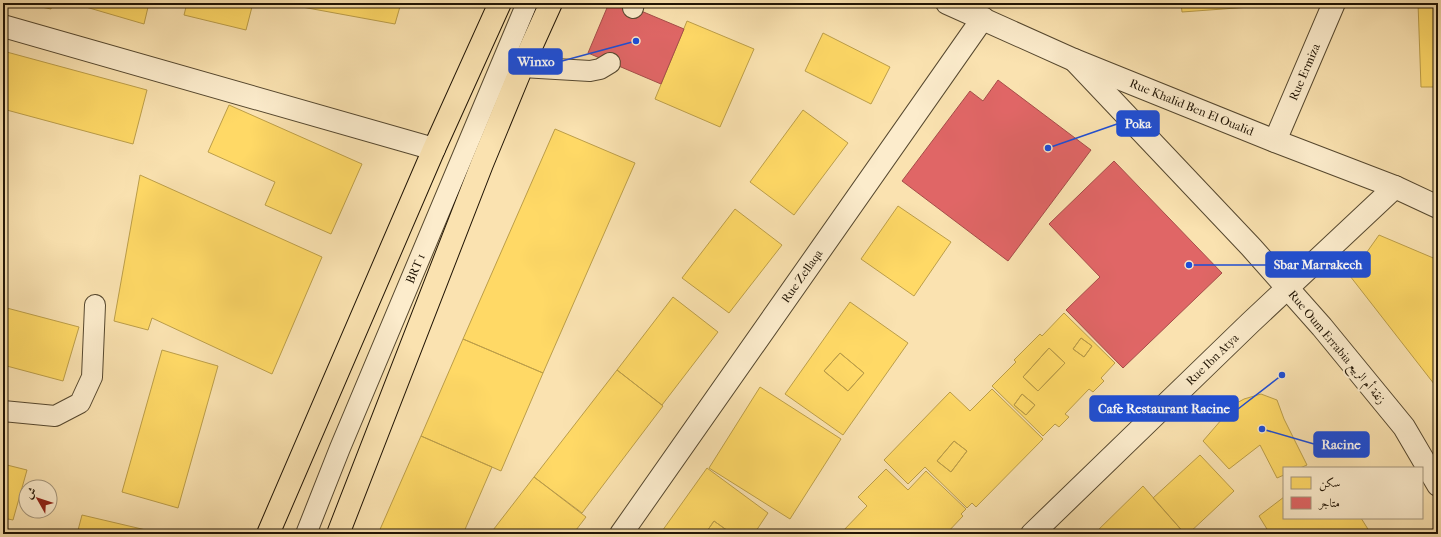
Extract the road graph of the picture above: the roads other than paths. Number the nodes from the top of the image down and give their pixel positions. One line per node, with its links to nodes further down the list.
1 (500, 3): 12 (main road)
2 (527, 3): 20 (lane, BRT 1)
3 (550, 3): 10 (main road)
4 (947, 3): 6 (street, Rue Khalid Ben El Oualid)
5 (1334, 3): 11 (street, Rue Ermiza)
6 (983, 18): 8 (street, Rue Khalid Ben El Oualid); 22 (street, Rue Zellaqa)
7 (3, 26): 12 (street)
8 (1074, 60): 11 (street, Rue Khalid Ben El Oualid); 15 (street, Rue Oum Errabia زنقة أم الربيع)
9 (610, 63): 10 (lane)
10 (522, 67): 21 (main road)
11 (1275, 141): 13 (street, Rue Khalid Ben El Oualid)
12 (434, 150): 19 (main road)
13 (1395, 187): 14 (street, Rue Khalid Ben El Oualid); 15 (street, Rue Ibn Atya)
14 (1438, 207)
15 (1287, 288): 18 (street, Rue Oum Errabia زنقة أم الربيع); 23 (street, Rue Ibn Atya)
16 (95, 305): 17 (lane)
17 (3, 411)
18 (1438, 486)
19 (268, 534)
20 (306, 534)
21 (338, 534)
22 (621, 534)
23 (1032, 534)

